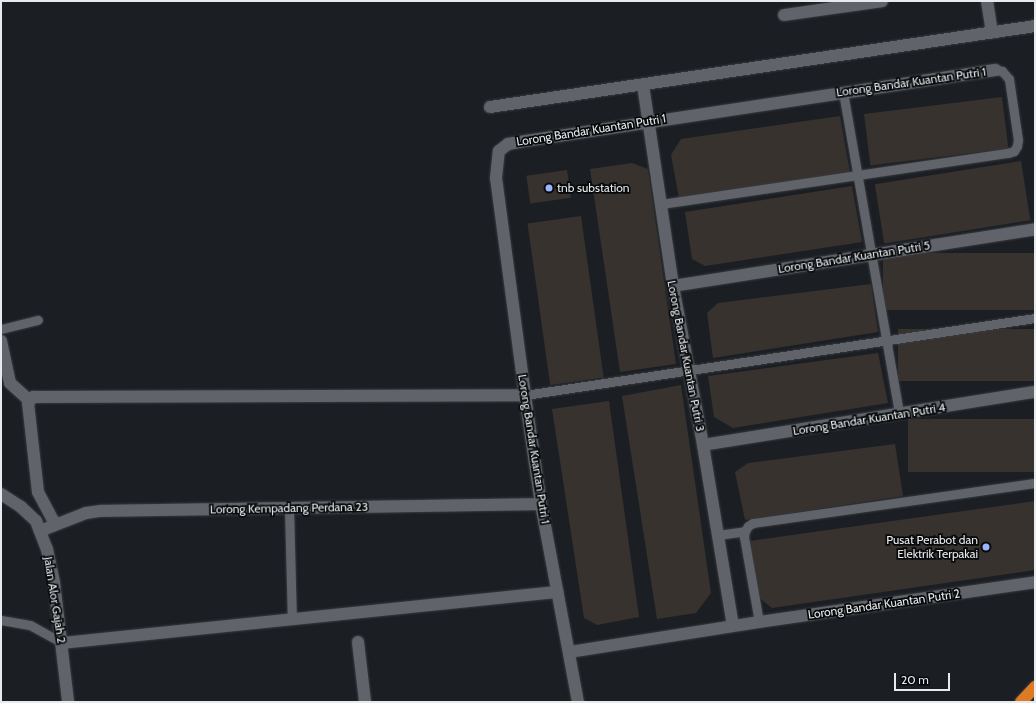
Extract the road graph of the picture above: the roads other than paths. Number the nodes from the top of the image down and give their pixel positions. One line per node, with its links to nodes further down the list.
1 (882, 1): 3 (street)
2 (987, 1): 6 (street)
3 (801, 7): 4 (street)
4 (784, 15)
5 (1035, 26): 6 (street)
6 (992, 33): 8 (street)
7 (996, 70): 9 (street, Lorong Bandar Kuantan Putri 1); 12 (lane)
8 (643, 85): 10 (street); 11 (street, Lorong Bandar Kuantan Putri 3)
9 (843, 92): 11 (street, Lorong Bandar Kuantan Putri 1); 12 (lane)
10 (490, 107)
11 (648, 121): 13 (street, Lorong Bandar Kuantan Putri 3); 24 (street, Lorong Bandar Kuantan Putri 1)
12 (858, 175): 13 (lane); 15 (lane)
13 (661, 204): 16 (street, Lorong Bandar Kuantan Putri 3)
14 (1035, 229): 15 (street, Lorong Bandar Kuantan Putri 5)
15 (872, 254): 16 (street, Lorong Bandar Kuantan Putri 5); 20 (lane)
16 (673, 286): 22 (street, Lorong Bandar Kuantan Putri 3)
17 (1035, 318): 20 (lane)
18 (38, 320): 19 (lane)
19 (1, 329)
20 (887, 340): 22 (lane); 26 (lane)
21 (1, 341): 25 (street)
22 (688, 369): 24 (lane); 27 (street, Lorong Bandar Kuantan Putri 3)
23 (1035, 392): 26 (street, Lorong Bandar Kuantan Putri 4)
24 (525, 395): 25 (street); 30 (street, Lorong Bandar Kuantan Putri 1)
25 (29, 400): 32 (street)
26 (899, 414): 27 (street, Lorong Bandar Kuantan Putri 4)
27 (703, 445): 35 (street, Lorong Bandar Kuantan Putri 3)
28 (1035, 482): 34 (lane)
29 (1, 494): 33 (street, Jalan Alor Gajah 2)
30 (541, 504): 31 (street, Lorong Kempadang Perdana 23); 37 (street, Lorong Bandar Kuantan Putri 1)
31 (289, 508): 32 (street, Lorong Kempadang Perdana 23); 39 (lane)
32 (55, 524): 33 (street, Lorong Kempadang Perdana 23)
33 (40, 531): 43 (street, Jalan Alor Gajah 2)
34 (744, 531): 35 (lane); 40 (lane)
35 (718, 535): 41 (street, Lorong Bandar Kuantan Putri 3)
36 (1035, 582): 40 (street, Lorong Bandar Kuantan Putri 2)
37 (557, 592): 39 (street); 44 (street, Lorong Bandar Kuantan Putri 1)
38 (1, 620): 43 (lane)
39 (292, 620): 43 (street)
40 (759, 622): 41 (street, Lorong Bandar Kuantan Putri 2)
41 (733, 626): 44 (street, Lorong Bandar Kuantan Putri 2)
42 (358, 642): 47 (street)
43 (62, 643): 46 (street, Jalan Alor Gajah 2)
44 (570, 652): 48 (street, Lorong Bandar Kuantan Putri 1)
45 (1035, 687): 49 (highway)
46 (68, 702)
47 (365, 702)
48 (578, 702)
49 (1021, 702)

